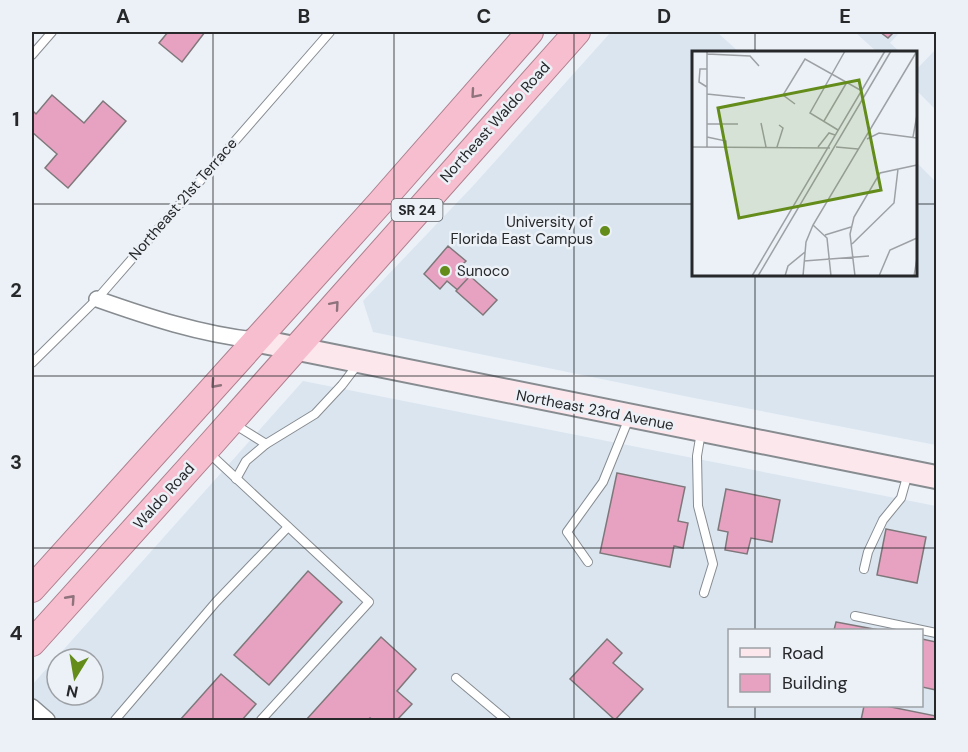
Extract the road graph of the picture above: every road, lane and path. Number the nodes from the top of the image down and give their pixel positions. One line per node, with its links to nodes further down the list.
1 (51, 32): 5 (lane)
2 (330, 32): 7 (lane, Northeast 21st Terrace)
3 (577, 32): 6 (highway, Northeast Waldo Road / SR 24)
4 (522, 41): 6 (highway); 8 (highway, SR 24, one-way to 8)
5 (32, 55)
6 (540, 73): 9 (highway, Northeast Waldo Road / SR 24, one-way to 6)
7 (97, 298): 8 (street); 10 (lane, Northeast 21st Terrace)
8 (254, 340): 9 (main road, Northeast 23rd Avenue); 24 (highway, SR 24, one-way to 24)
9 (296, 349): 11 (main road, Northeast 23rd Avenue); 14 (highway, Waldo Road / SR 24)
10 (36, 354): 12 (lane, Northeast 21st Terrace)
11 (359, 362): 13 (main road, Northeast 23rd Avenue); 16 (lane)
12 (32, 363)
13 (629, 416): 15 (main road, Northeast 23rd Avenue); 22 (lane)
14 (231, 423): 16 (lane); 17 (highway, Waldo Road / SR 24)
15 (701, 430): 18 (main road, Northeast 23rd Avenue); 25 (lane)
16 (266, 444): 20 (lane)
17 (206, 450): 20 (lane); 28 (highway, Waldo Road / SR 24, one-way to 17)
18 (909, 471): 19 (main road, Northeast 23rd Avenue); 23 (lane)
19 (936, 477)
20 (236, 479): 21 (lane)
21 (288, 527): 32 (lane); 33 (lane)
22 (588, 562)
23 (864, 569)
24 (32, 589)
25 (704, 593)
26 (855, 616): 27 (lane)
27 (917, 629)
28 (32, 643)
29 (456, 678): 34 (lane)
30 (32, 707): 31 (street)
31 (47, 720)
32 (115, 720)
33 (261, 720)
34 (506, 720)

